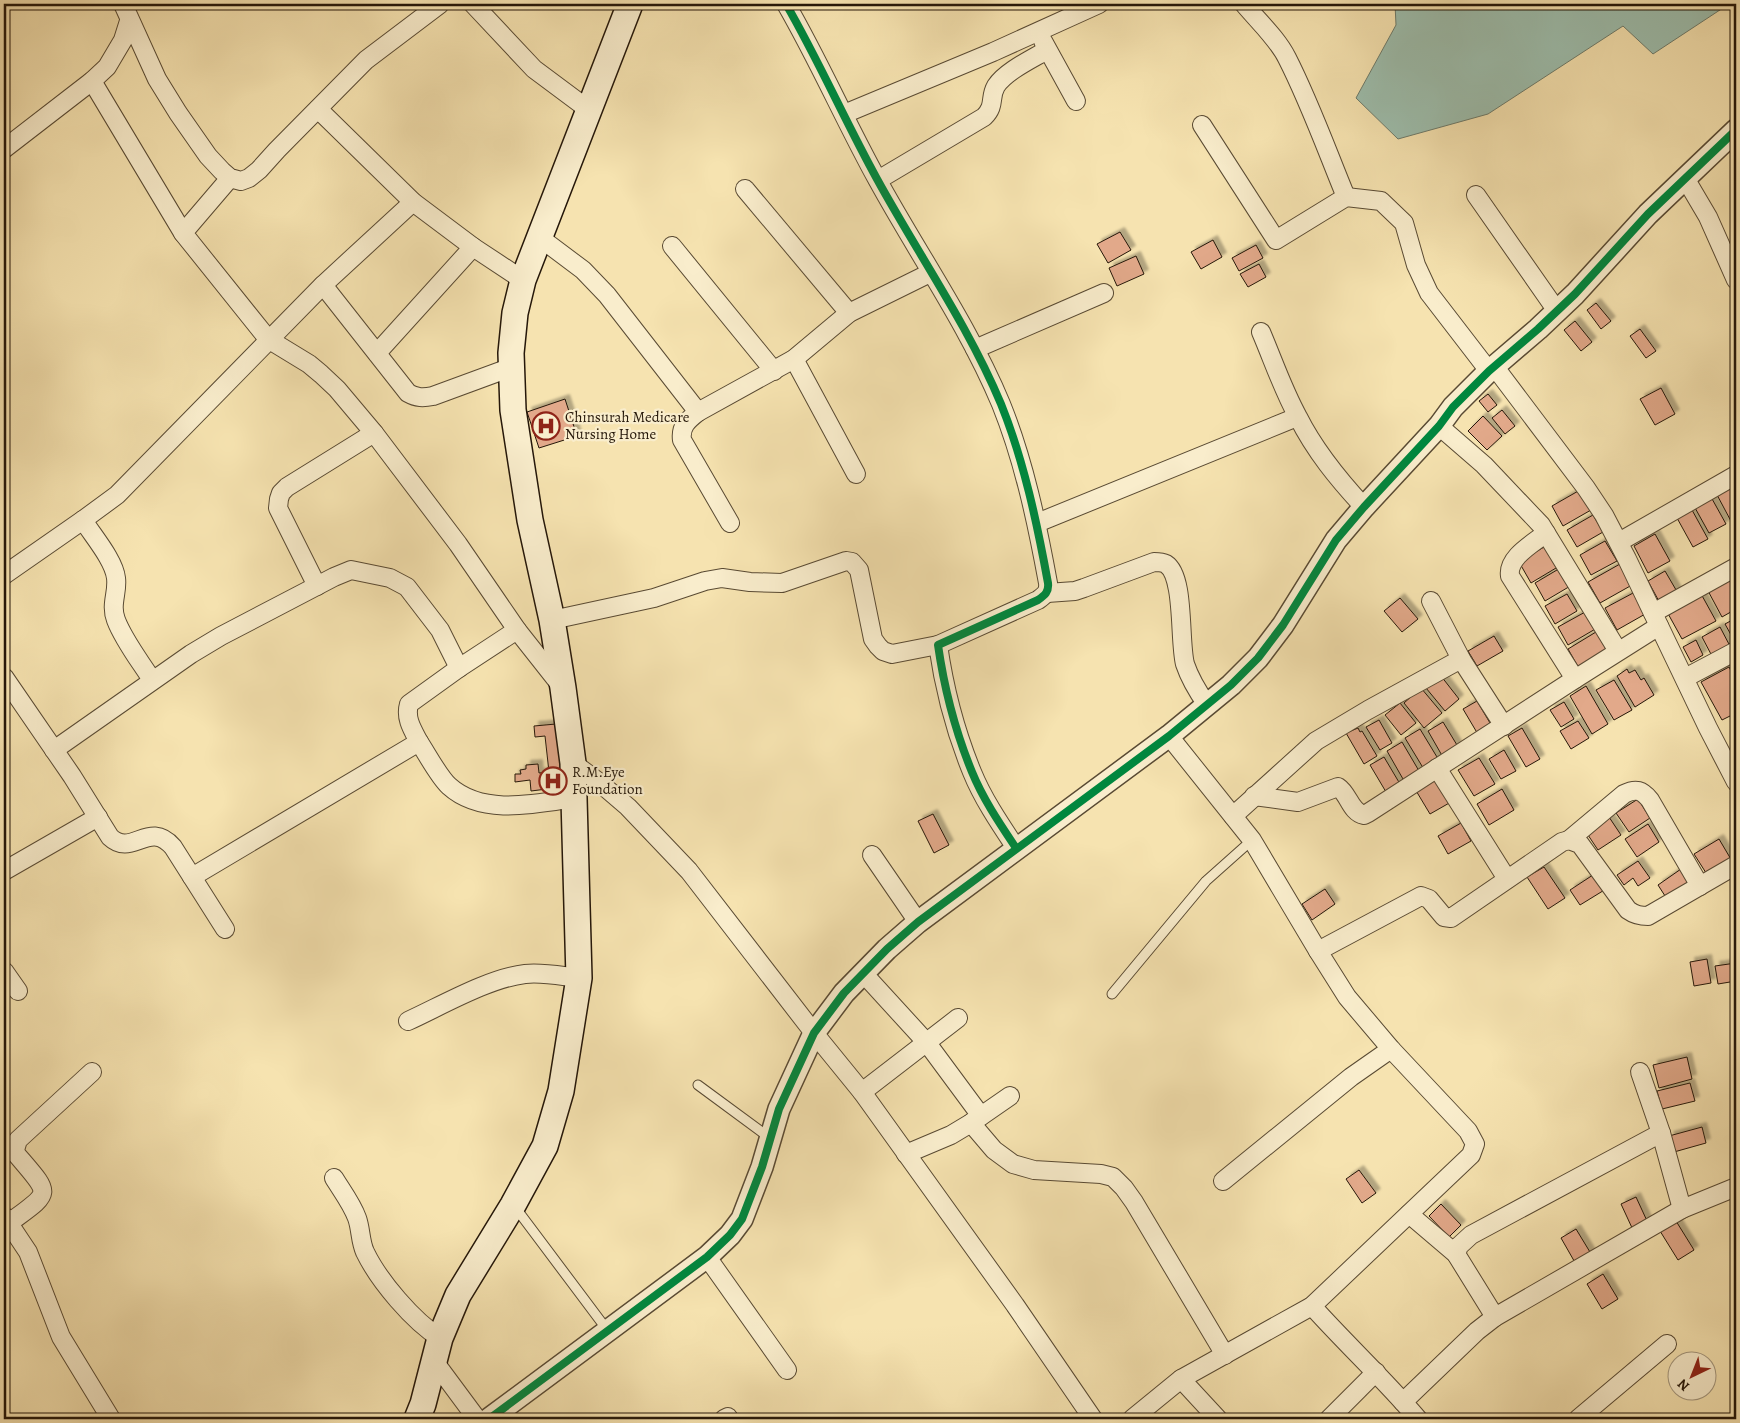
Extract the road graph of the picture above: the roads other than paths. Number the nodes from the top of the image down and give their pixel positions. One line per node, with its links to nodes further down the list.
1 (123, 4): 8 (street)
2 (440, 4): 13 (street)
3 (473, 4): 14 (street)
4 (630, 4): 14 (main road)
5 (786, 4): 15 (street)
6 (1099, 4): 9 (street)
7 (1244, 4): 24 (street)
8 (129, 21): 11 (street); 19 (street)
9 (1039, 32): 10 (street); 15 (street)
10 (1047, 50): 12 (street); 21 (street)
11 (92, 81): 18 (street); 26 (street)
12 (1076, 101)
13 (318, 109): 19 (street); 25 (street)
14 (589, 110): 27 (main road)
15 (844, 114): 21 (street)
16 (1202, 125): 24 (street)
17 (1736, 130): 20 (street)
18 (4, 149)
19 (230, 178): 26 (street)
20 (1685, 178): 32 (street); 35 (street)
21 (878, 180): 30 (street)
22 (745, 189): 36 (street)
23 (1476, 195): 35 (street)
24 (1346, 197): 43 (street)
25 (413, 202): 29 (street); 33 (street)
26 (183, 233): 38 (street)
27 (539, 237): 31 (main road); 45 (street)
28 (672, 246): 44 (street)
29 (473, 247): 31 (street); 40 (street)
30 (930, 272): 36 (street); 39 (street)
31 (523, 280): 42 (main road)
32 (1736, 280)
33 (323, 285): 38 (street); 40 (street)
34 (1104, 293): 39 (street)
35 (1557, 311): 43 (street)
36 (849, 313): 41 (street)
37 (1261, 332): 46 (street)
38 (268, 339): 48 (street); 52 (street)
39 (975, 349): 54 (street)
40 (377, 353): 42 (street)
41 (794, 360): 44 (street); 49 (street)
42 (512, 368): 62 (main road)
43 (1492, 368): 47 (street); 56 (street)
44 (774, 371): 45 (street)
45 (698, 412): 53 (street)
46 (1297, 417): 51 (street); 54 (street)
47 (1439, 426): 51 (street); 55 (street)
48 (374, 433): 59 (street); 64 (street)
49 (856, 474)
50 (1736, 475): 56 (street)
51 (1364, 507): 75 (street)
52 (83, 520): 58 (street); 73 (street)
53 (730, 523)
54 (1037, 523): 60 (street)
55 (1546, 533): 66 (street); 72 (street)
56 (1619, 542): 63 (street)
57 (1736, 567): 63 (street)
58 (4, 575)
59 (317, 586): 69 (street); 73 (street)
60 (1047, 593): 65 (street); 75 (street)
61 (1431, 601): 68 (street)
62 (552, 620): 65 (street); 74 (main road)
63 (1656, 620): 66 (street); 71 (street)
64 (517, 630): 69 (street); 74 (street)
65 (938, 646): 89 (street)
66 (1618, 651): 72 (street)
67 (1736, 651): 71 (street)
68 (1461, 659): 76 (street); 83 (street)
69 (459, 668): 78 (street)
70 (4, 677): 79 (street)
71 (1685, 678): 82 (street)
72 (1575, 679): 76 (street)
73 (152, 680): 79 (street)
74 (563, 688): 80 (main road)
75 (1206, 705): 77 (street)
76 (1504, 726): 81 (street)
77 (1169, 736): 86 (street); 89 (street)
78 (419, 742): 84 (street); 93 (street)
79 (54, 750): 85 (street)
80 (573, 763): 84 (main road); 106 (street)
81 (1437, 768): 83 (street); 94 (street)
82 (1736, 782)
83 (1254, 796): 86 (street)
84 (574, 798): 101 (main road)
85 (98, 816): 92 (street); 93 (street)
86 (1233, 816): 87 (street)
87 (1252, 840): 98 (street); 103 (lane)
88 (1569, 840): 94 (street); 95 (street); 95 (street)
89 (1016, 848): 96 (street)
90 (872, 855): 96 (street)
91 (1736, 865): 95 (street)
92 (4, 872)
93 (192, 876): 97 (street)
94 (1507, 879): 98 (street)
95 (1700, 886)
96 (918, 922): 100 (street)
97 (224, 929)
98 (1318, 951): 108 (street)
99 (4, 971): 102 (street)
100 (863, 973): 106 (street); 107 (street)
101 (579, 978): 105 (street); 121 (main road)
102 (18, 991)
103 (1112, 994)
104 (958, 1018): 107 (street)
105 (408, 1021)
106 (814, 1033): 112 (street); 116 (street)
107 (927, 1044): 112 (street); 114 (street)
108 (1391, 1049): 119 (street); 123 (street)
109 (92, 1072): 124 (street)
110 (1640, 1072): 115 (street)
111 (698, 1085): 116 (lane)
112 (862, 1092): 117 (street)
113 (1010, 1096): 114 (street)
114 (976, 1120): 117 (street); 132 (street)
115 (1661, 1133): 122 (street); 125 (street)
116 (770, 1139): 126 (street)
117 (906, 1154): 141 (street)
118 (334, 1178): 131 (street)
119 (1223, 1181)
120 (1736, 1187): 122 (street)
121 (513, 1205): 129 (lane); 131 (main road)
122 (1682, 1210): 128 (street)
123 (1409, 1214): 125 (street); 127 (street)
124 (7, 1220): 137 (street)
125 (1456, 1254): 128 (street)
126 (707, 1257): 129 (street); 133 (street)
127 (1312, 1306): 132 (street); 134 (street)
128 (1495, 1317): 136 (street)
129 (608, 1331): 140 (street)
130 (1668, 1344): 146 (street)
131 (437, 1349): 138 (main road); 139 (street)
132 (1225, 1354): 135 (street)
133 (787, 1370)
134 (1376, 1372): 136 (street); 144 (street)
135 (1181, 1379): 142 (street); 143 (street)
136 (1403, 1402): 145 (street)
137 (111, 1419)
138 (417, 1419)
139 (477, 1419)
140 (489, 1419)
141 (1093, 1419)
142 (1132, 1419)
143 (1218, 1419)
144 (1329, 1419)
145 (1418, 1419)
146 (1578, 1419)

